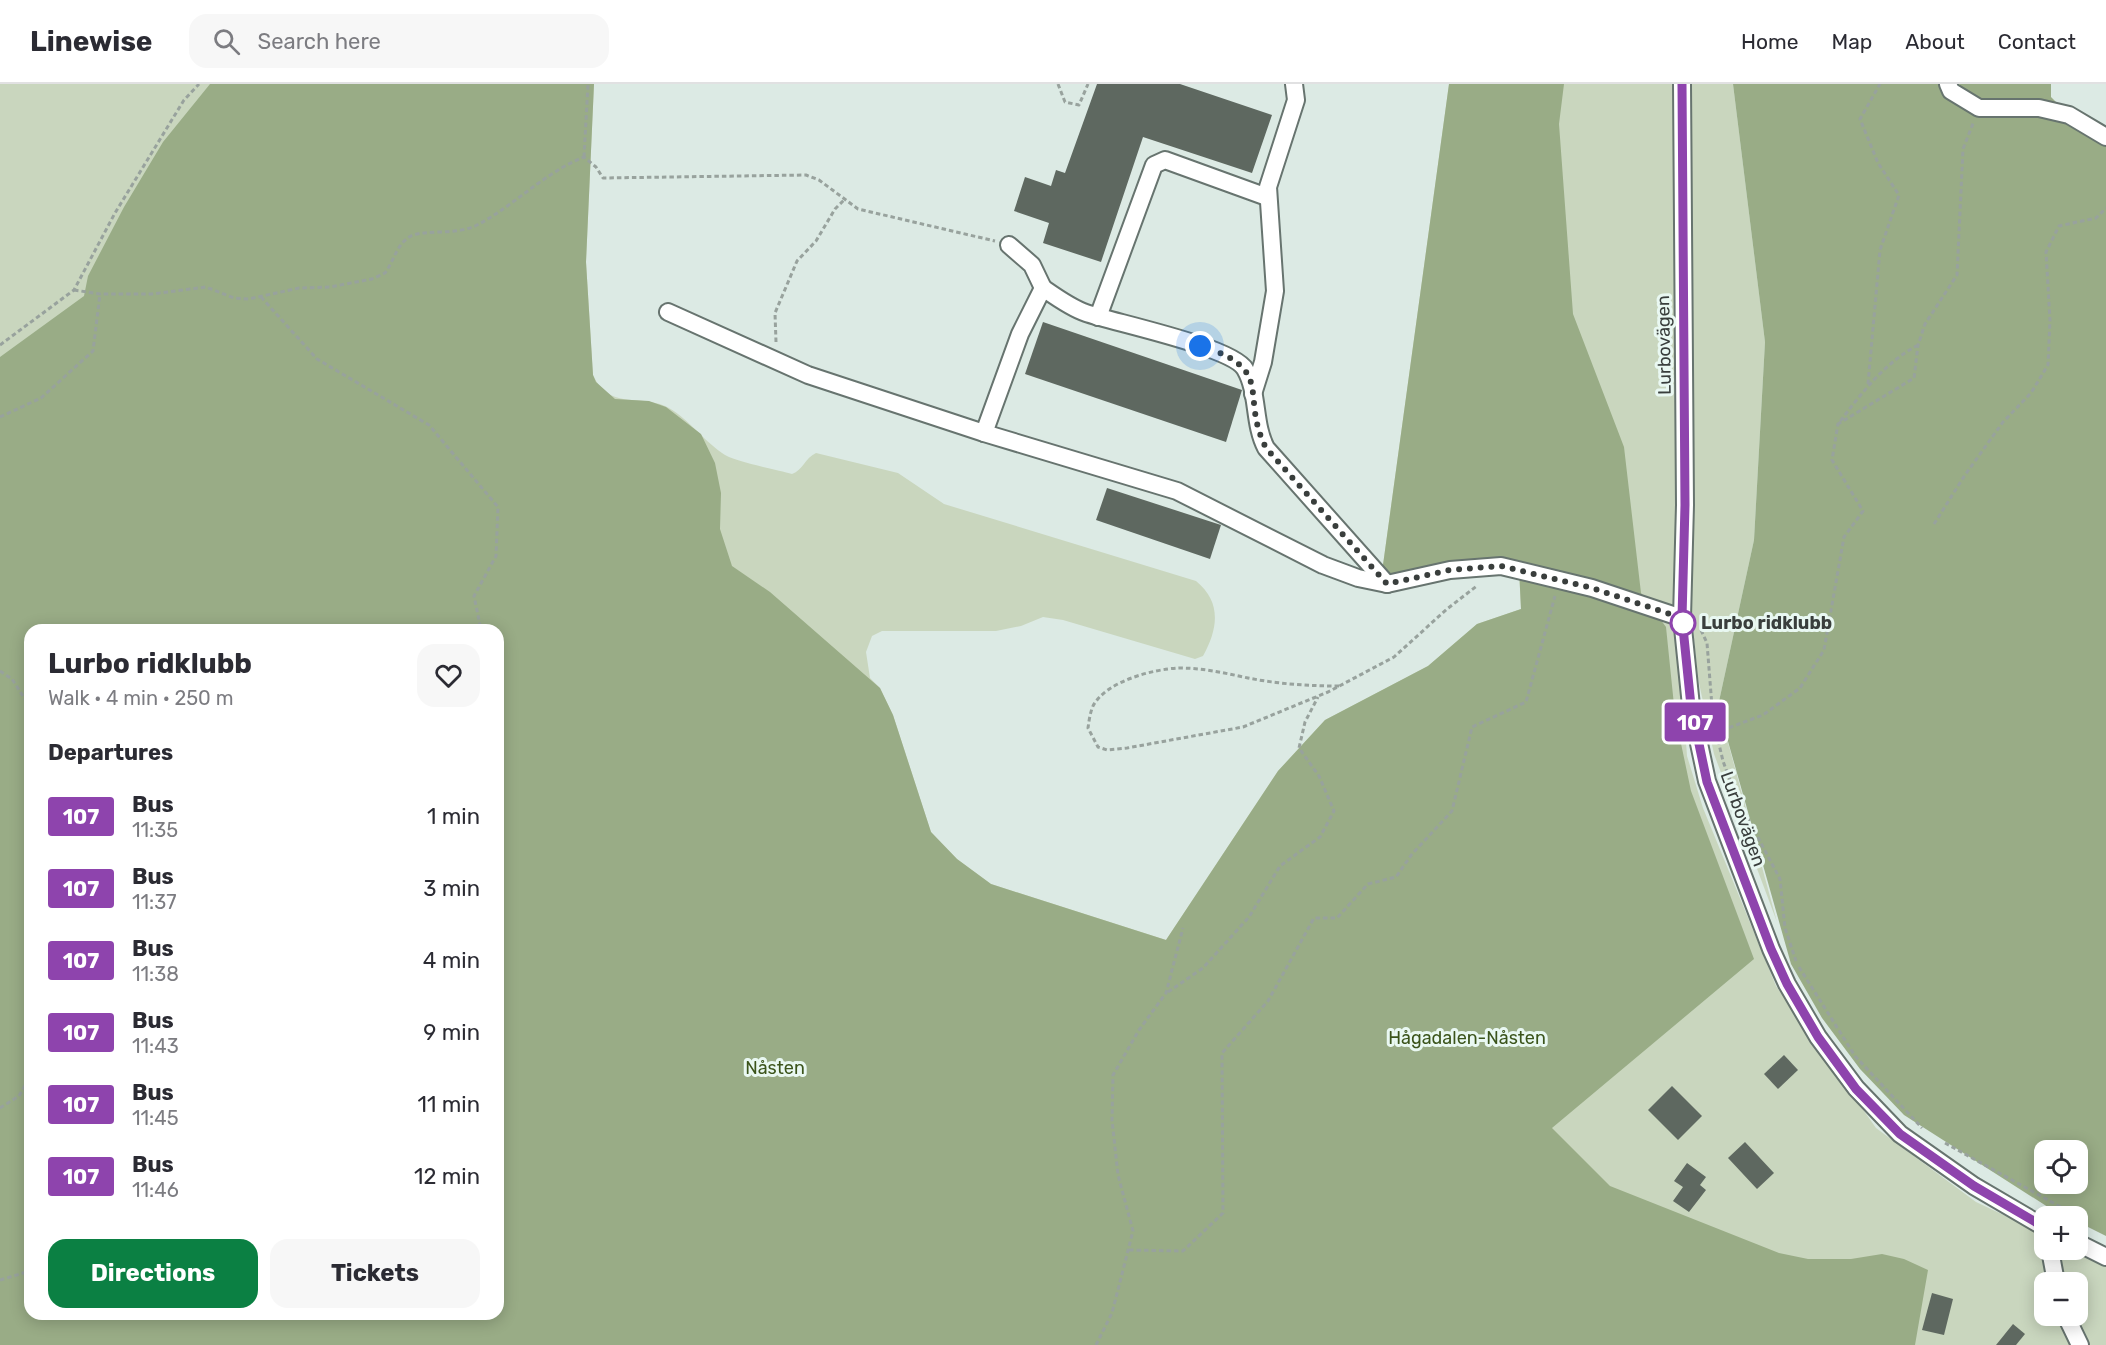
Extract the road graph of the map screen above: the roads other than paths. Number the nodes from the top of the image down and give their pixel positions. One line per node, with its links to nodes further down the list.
1 (1294, 84): 5 (street)
2 (1682, 84): 13 (street, Lurbovägen)
3 (1948, 84): 4 (street)
4 (2106, 137)
5 (1268, 196): 9 (street); 10 (street)
6 (1009, 245): 7 (street)
7 (1042, 288): 9 (street); 11 (street)
8 (668, 312): 11 (street)
9 (1098, 317): 10 (street)
10 (1254, 394): 12 (street)
11 (984, 433): 12 (street)
12 (1387, 584): 13 (street)
13 (1682, 618): 14 (street, Lurbovägen)
14 (2034, 1221)
15 (2088, 1248): 16 (street)
16 (2106, 1257)
17 (2071, 1326): 18 (street)
18 (2080, 1345)

